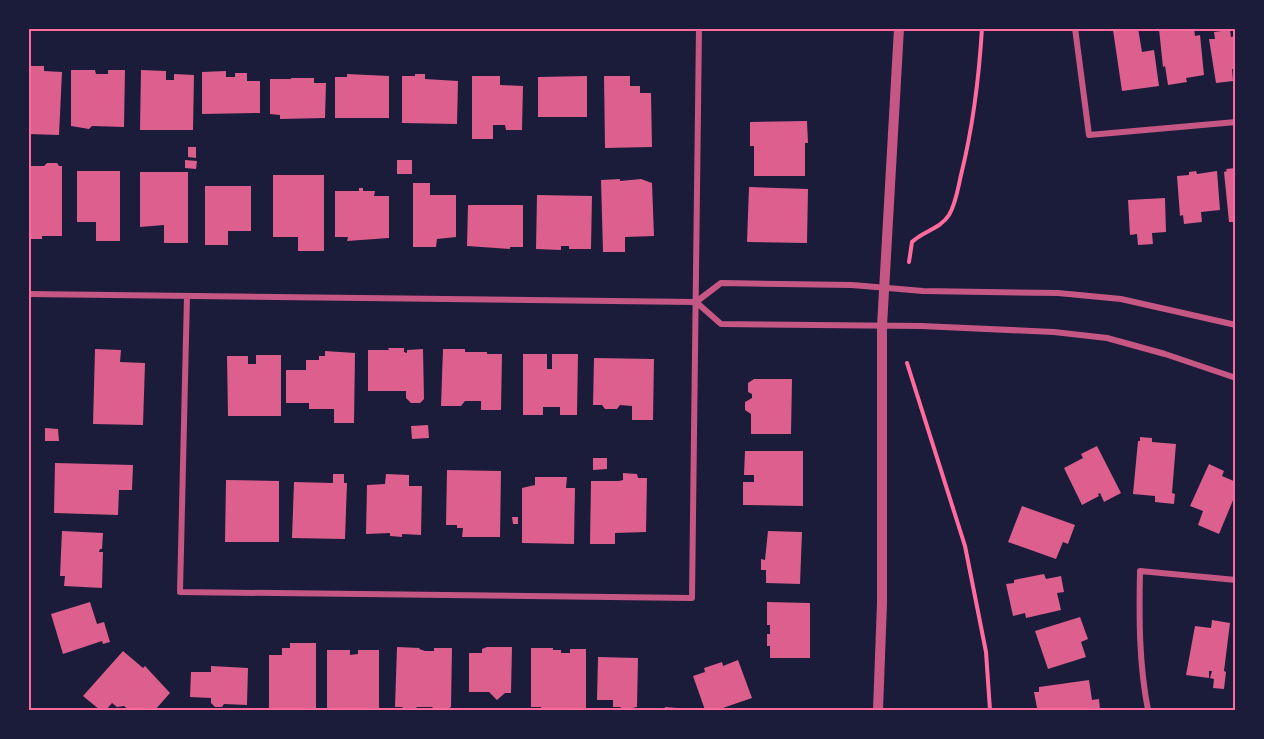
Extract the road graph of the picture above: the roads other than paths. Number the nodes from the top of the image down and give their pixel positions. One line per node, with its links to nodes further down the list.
1 (699, 28): 8 (street)
2 (899, 28): 5 (street)
3 (1075, 28): 4 (street)
4 (1236, 122)
5 (883, 286): 8 (street); 9 (street); 10 (street)
6 (28, 294): 7 (street)
7 (187, 296): 8 (street); 8 (street)
8 (696, 302): 10 (street)
9 (1236, 325)
10 (882, 326): 11 (street); 13 (street)
11 (1236, 378)
12 (1236, 580): 14 (street)
13 (878, 711)
14 (1148, 711)

